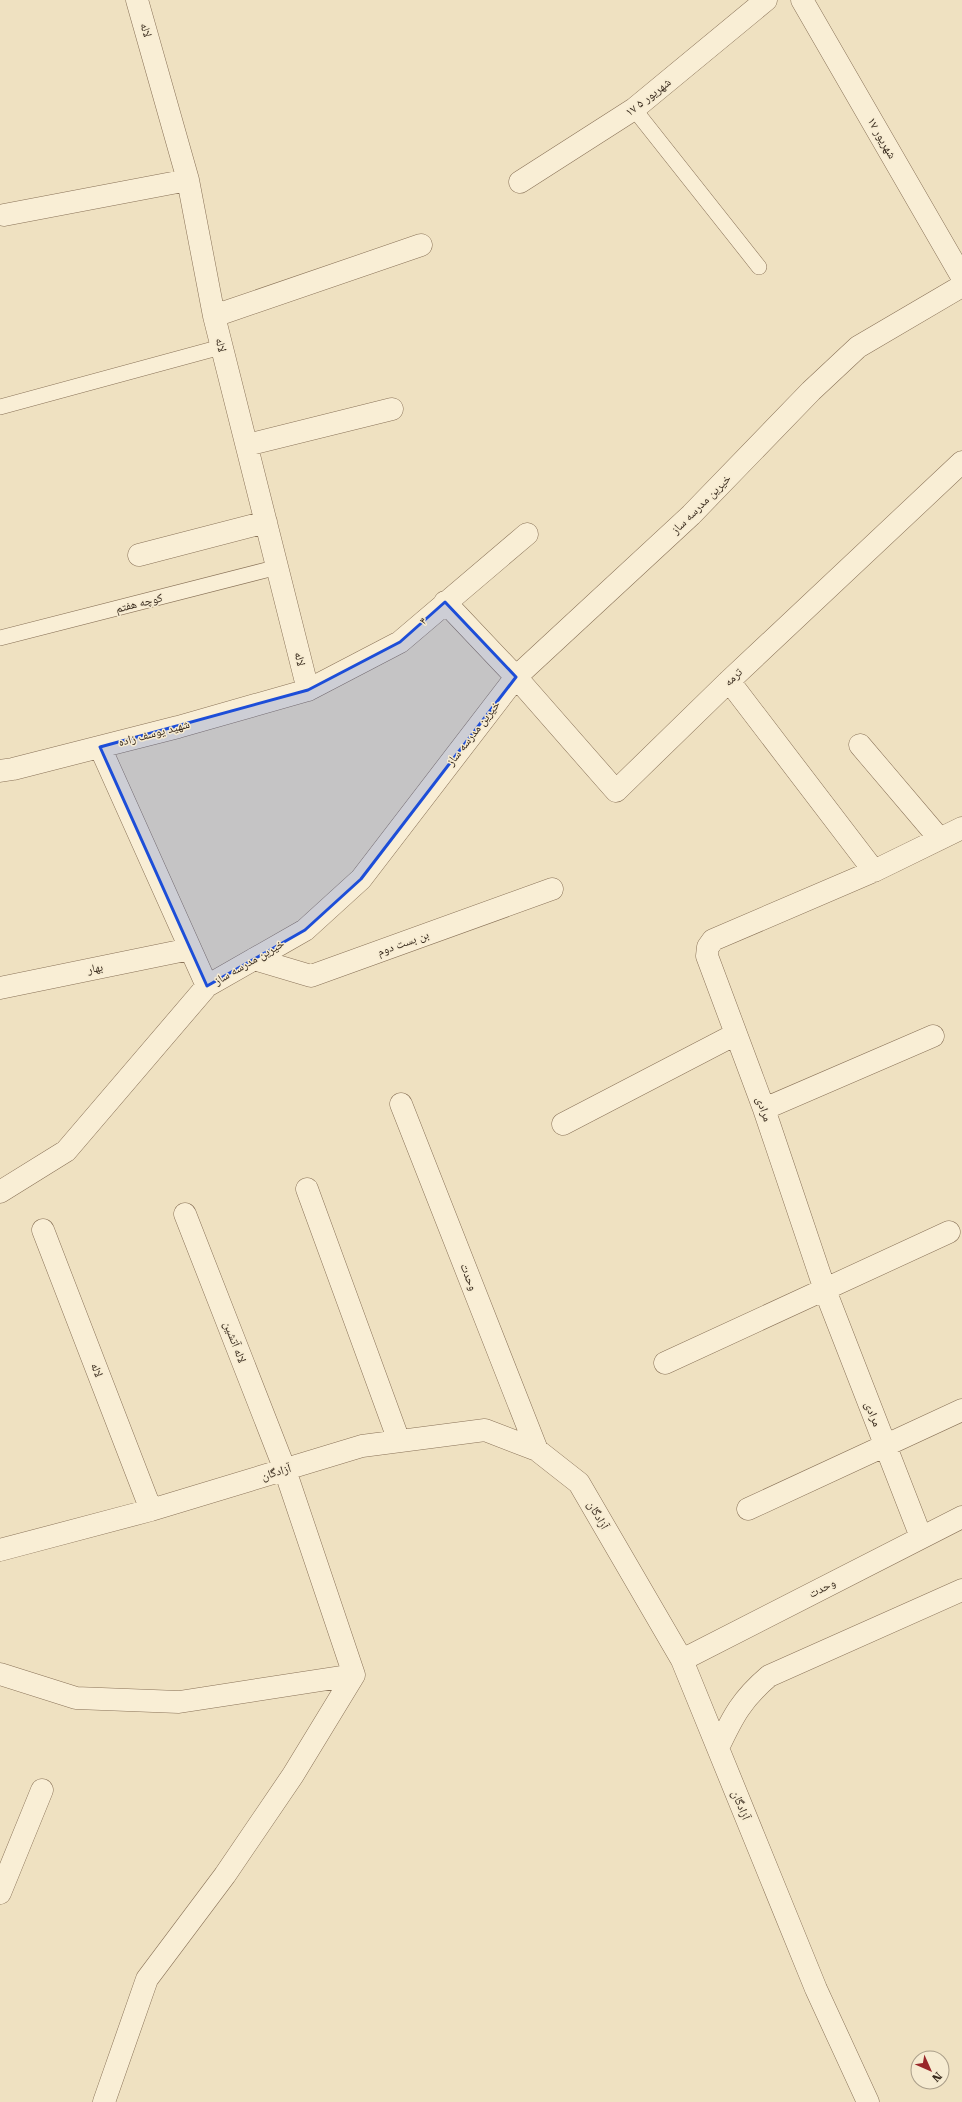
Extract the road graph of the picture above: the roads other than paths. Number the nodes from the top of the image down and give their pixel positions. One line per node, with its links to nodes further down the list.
1 (137, 0): 5 (street, لاله)
2 (766, 0): 4 (street, ۱۷ شهریور ۵)
3 (802, 0): 10 (street, ۱۷ شهریور)
4 (634, 109): 6 (street, ۱۷ شهریور ۵); 9 (lane)
5 (188, 180): 7 (street); 12 (street, لاله)
6 (520, 182)
7 (4, 215)
8 (421, 245): 12 (street)
9 (759, 267)
10 (962, 277)
11 (962, 286): 24 (street, خیرین مدرسه ساز)
12 (214, 316): 13 (street, لاله)
13 (221, 347): 14 (lane); 16 (street, لاله)
14 (0, 407)
15 (392, 409): 16 (street)
16 (247, 445): 18 (street, لاله)
17 (962, 462): 25 (street, ترمه)
18 (266, 522): 20 (street); 21 (street, لاله)
19 (527, 534): 22 (street, ۴)
20 (139, 555)
21 (278, 567): 23 (lane, کوچه هفتم); 26 (street, لاله)
22 (445, 602): 24 (street); 26 (street, ۴)
23 (0, 638)
24 (516, 677): 25 (street, ترمه); 35 (street, خیرین مدرسه ساز)
25 (729, 681): 32 (street)
26 (308, 690): 28 (street, شهید یوسف زاده)
27 (860, 745): 31 (street)
28 (100, 747): 29 (street, شهید یوسف زاده); 34 (street)
29 (0, 771)
30 (962, 828): 31 (street, مرادی)
31 (939, 838): 32 (street, مرادی)
32 (874, 871): 38 (street, مرادی)
33 (552, 889): 35 (street, بن بست دوم)
34 (190, 949): 36 (street); 37 (street, بهار)
35 (254, 959): 36 (street, خیرین مدرسه ساز)
36 (207, 986): 44 (street, خیرین مدرسه ساز)
37 (0, 988)
38 (736, 1034): 41 (street, مرادی); 42 (street)
39 (933, 1036): 41 (street)
40 (400, 1104): 53 (street, وحدت)
41 (764, 1109): 48 (street, مرادی)
42 (564, 1124)
43 (307, 1189): 51 (street)
44 (0, 1192)
45 (185, 1214): 54 (street, لاله آتشین)
46 (43, 1230): 56 (street, لاله)
47 (949, 1232): 48 (street)
48 (825, 1290): 49 (street); 52 (street, مرادی)
49 (665, 1363)
50 (962, 1410): 52 (street)
51 (399, 1441): 53 (street, آزادگان); 54 (street, آزادگان)
52 (886, 1446): 55 (street); 58 (street, مرادی)
53 (537, 1450): 61 (street, آزادگان)
54 (285, 1470): 56 (street, آزادگان); 63 (street, لاله آتشین)
55 (748, 1509)
56 (151, 1510): 59 (street, آزادگان)
57 (962, 1517): 58 (street, وحدت)
58 (921, 1536): 61 (street, وحدت)
59 (0, 1550)
60 (962, 1590): 64 (street)
61 (682, 1660): 64 (street, آزادگان)
62 (0, 1674): 63 (street)
63 (354, 1675): 67 (street)
64 (718, 1748): 68 (street, آزادگان)
65 (42, 1790): 66 (street)
66 (0, 1893)
67 (104, 2102)
68 (868, 2102)

